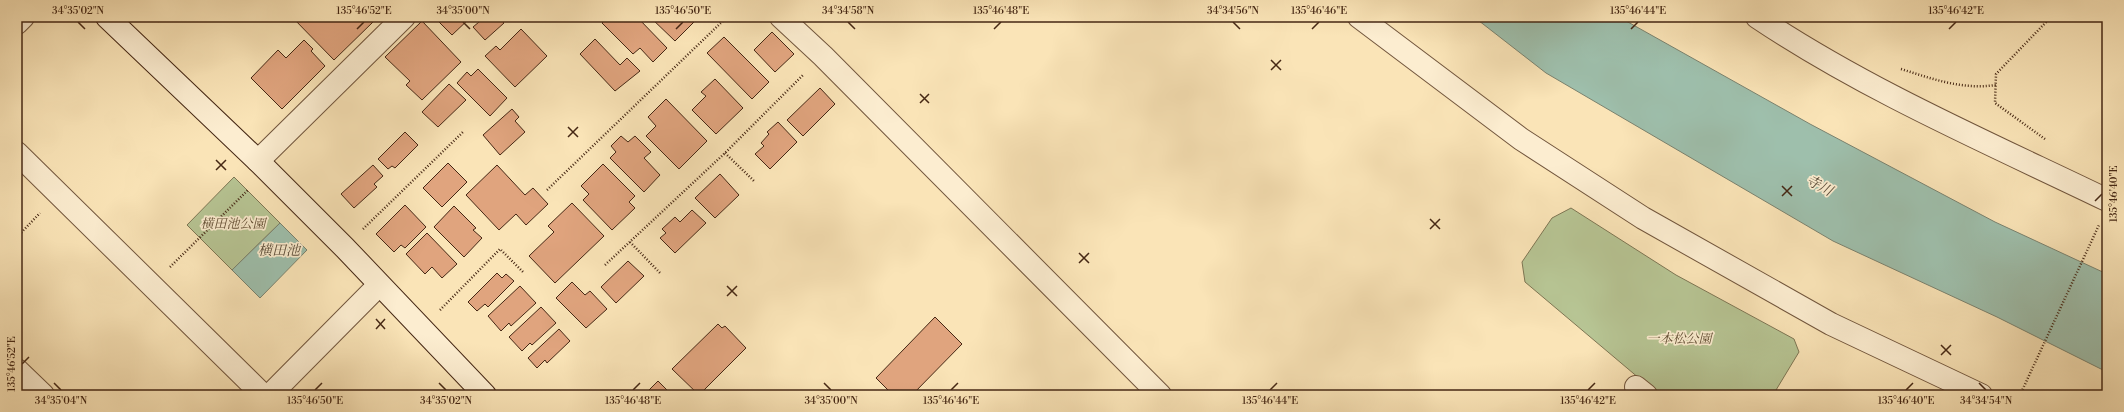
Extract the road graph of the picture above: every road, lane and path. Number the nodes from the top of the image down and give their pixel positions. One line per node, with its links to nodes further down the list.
1 (23, 17): 9 (street)
2 (107, 17): 17 (street)
3 (404, 17): 17 (street)
4 (727, 17): 19 (path)
5 (781, 17): 10 (street)
6 (1359, 17): 38 (street)
7 (1757, 17): 21 (street)
8 (2051, 17): 12 (path)
9 (17, 23)
10 (822, 56): 15 (path); 37 (street)
11 (1896, 68): 12 (path)
12 (1996, 85): 14 (path)
13 (464, 131): 25 (path)
14 (2046, 139)
15 (725, 153): 18 (path); 24 (path)
16 (17, 154): 20 (street)
17 (263, 166): 25 (street); 29 (path)
18 (754, 181)
19 (547, 190)
20 (58, 194): 23 (path); 29 (street)
21 (2107, 200)
22 (2100, 224): 39 (path)
23 (17, 237)
24 (630, 242): 26 (path); 28 (path)
25 (345, 248): 30 (street)
26 (605, 265)
27 (523, 272): 31 (path)
28 (661, 274)
29 (151, 285): 34 (street)
30 (379, 285): 31 (street); 35 (street)
31 (422, 329): 36 (street)
32 (17, 370): 33 (street)
33 (43, 395)
34 (263, 395)
35 (270, 395)
36 (485, 395)
37 (1160, 395)
38 (1981, 395)
39 (2020, 395)

